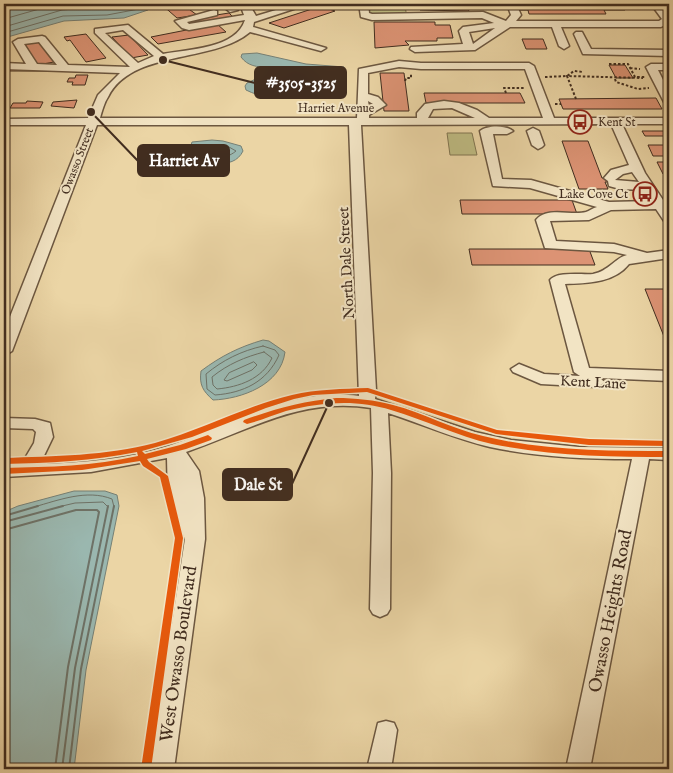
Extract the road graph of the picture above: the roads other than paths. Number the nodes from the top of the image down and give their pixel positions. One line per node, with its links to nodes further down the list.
1 (200, 4): 9 (street)
2 (272, 4): 10 (street)
3 (305, 4): 10 (street)
4 (364, 4): 11 (street)
5 (479, 4): 11 (street)
6 (512, 4): 12 (street)
7 (656, 4): 17 (street)
8 (229, 7): 9 (street); 10 (street)
9 (214, 13): 10 (street)
10 (249, 14): 19 (street); 23 (street, Owasso Street)
11 (482, 15): 13 (street)
12 (516, 16): 13 (street); 15 (street)
13 (508, 24): 14 (street); 20 (street); 20 (street)
14 (556, 25): 16 (street); 18 (street)
15 (587, 25): 16 (street); 17 (street)
16 (577, 30): 17 (street); 22 (street)
17 (664, 31)
18 (564, 46)
19 (321, 48)
20 (469, 48): 21 (street)
21 (414, 49)
22 (669, 53)
23 (159, 55): 28 (street, Owasso Street); 28 (street)
24 (4, 66): 25 (street)
25 (33, 66): 26 (street); 26 (street)
26 (64, 67): 28 (street)
27 (669, 67): 30 (street)
28 (134, 69): 38 (street, Owasso Street)
29 (363, 96): 32 (street, North Dale Street); 32 (street); 35 (street, North Dale Street)
30 (669, 99)
31 (669, 112): 39 (street)
32 (360, 119): 33 (street, Harriet Avenue); 38 (street, Harriet Avenue); 54 (street, North Dale Street)
33 (422, 121): 34 (street, Harriet Avenue); 34 (street)
34 (486, 121): 35 (street, Harriet Avenue)
35 (550, 121): 39 (street, Harriet Avenue)
36 (669, 121): 39 (street, Harriet Avenue)
37 (4, 122): 38 (street, Harriet Avenue)
38 (92, 122): 50 (street, Owasso Street)
39 (618, 124): 41 (street); 44 (street)
40 (504, 131): 41 (street); 42 (street); 46 (street)
41 (533, 131): 43 (street)
42 (507, 145)
43 (538, 145)
44 (637, 168): 45 (street); 45 (street)
45 (646, 186): 47 (street)
46 (608, 206): 47 (street); 49 (street)
47 (665, 210)
48 (669, 254): 49 (street)
49 (644, 256): 52 (street)
50 (4, 350)
51 (519, 369): 53 (street, Kent Lane)
52 (669, 376)
53 (669, 385)
54 (372, 403): 56 (street); 57 (street); 61 (street, North Dale Street)
55 (4, 423): 60 (street)
56 (175, 450): 60 (street); 63 (street, West Owasso Boulevard)
57 (642, 454): 58 (street); 65 (street, Owasso Heights Road)
58 (669, 454)
59 (4, 470): 60 (street)
60 (28, 470)
61 (380, 609)
62 (386, 730): 64 (street)
63 (162, 769)
64 (379, 769)
65 (578, 769)

